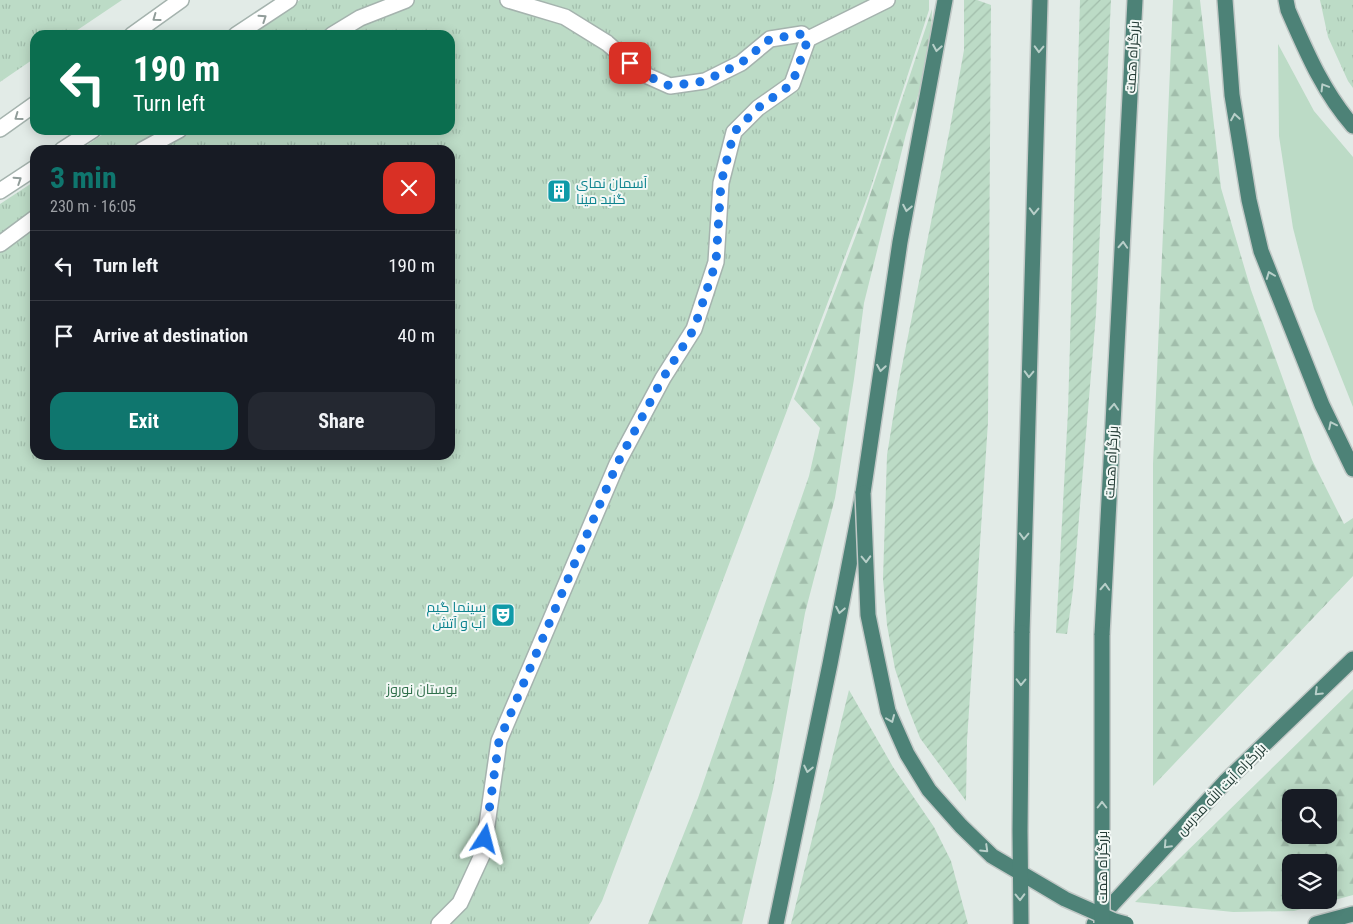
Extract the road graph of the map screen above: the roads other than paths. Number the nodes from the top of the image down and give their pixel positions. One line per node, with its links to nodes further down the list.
1 (181, 0): 11 (street, one-way to 11)
2 (289, 0): 12 (street, one-way to 2)
3 (406, 0): 13 (street)
4 (508, 0): 14 (street)
5 (887, 0): 14 (street)
6 (945, 0): 27 (highway, one-way to 27)
7 (1040, 0): 32 (highway, one-way to 32, bridge)
8 (1135, 0): 34 (highway, بزرگراه همت, one-way to 8, bridge)
9 (1225, 0): 26 (highway, one-way to 9)
10 (1286, 0): 16 (highway, one-way to 10)
11 (139, 30)
12 (244, 30)
13 (340, 30)
14 (808, 39): 30 (street)
15 (30, 108): 17 (street, one-way to 17)
16 (1353, 126)
17 (0, 129)
18 (84, 135): 20 (street)
19 (170, 135): 21 (street)
20 (70, 145)
21 (151, 145)
22 (30, 171): 23 (street, one-way to 22)
23 (0, 191)
24 (30, 222): 25 (street)
25 (0, 244)
26 (1353, 469)
27 (863, 493): 31 (highway, one-way to 31); 35 (highway, one-way to 35, bridge)
28 (1353, 658): 33 (highway, بزرگراه آیت الله مدرس, one-way to 33)
29 (1353, 914): 36 (highway)
30 (439, 924)
31 (776, 924)
32 (1021, 924)
33 (1094, 924)
34 (1102, 924)
35 (1126, 924)
36 (1316, 924)

